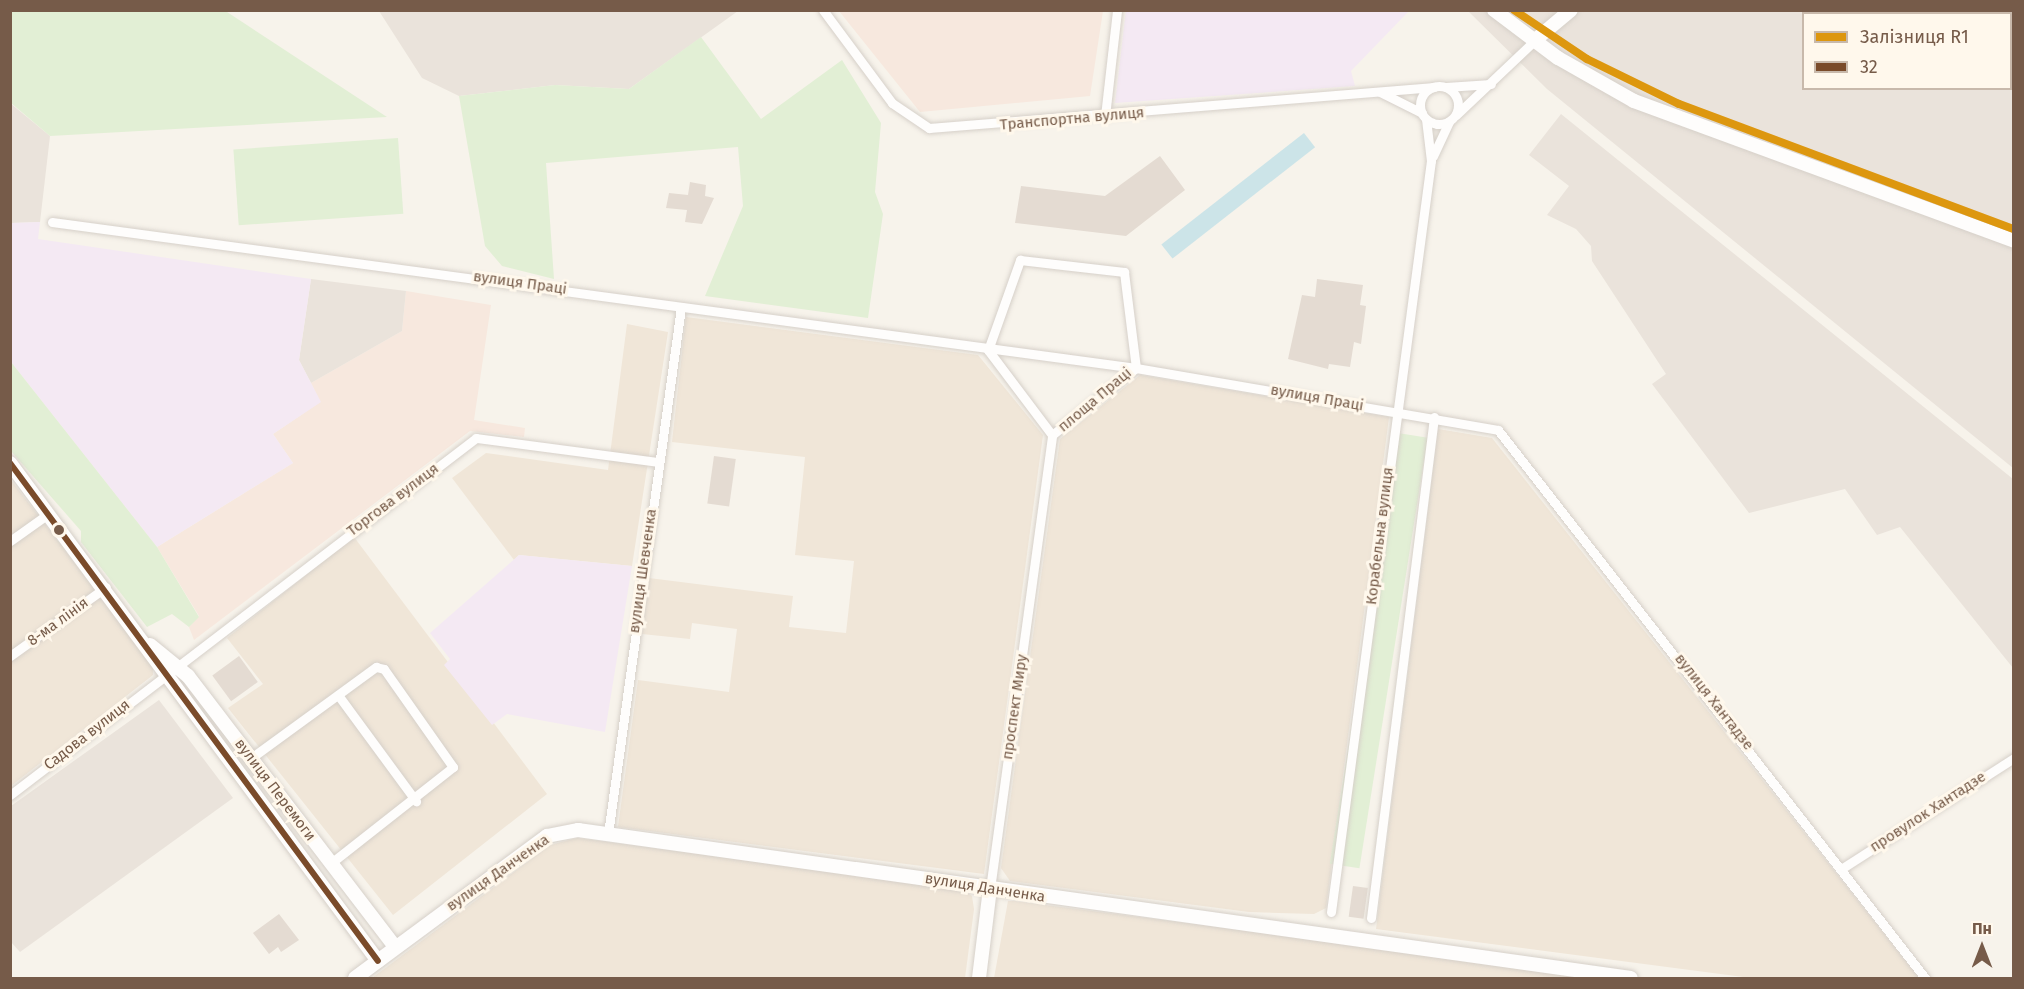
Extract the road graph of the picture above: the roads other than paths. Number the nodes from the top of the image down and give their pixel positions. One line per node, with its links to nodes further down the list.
1 (823, 10): 9 (street, Транспортна вулиця)
2 (1117, 10): 9 (street)
3 (1494, 10): 5 (main road)
4 (1571, 10): 5 (main road)
5 (1534, 41): 6 (street); 14 (main road)
6 (1496, 81): 7 (street, Транспортна вулиця); 11 (street)
7 (1438, 87): 8 (street, Транспортна вулиця); 10 (street); 11 (street)
8 (1375, 91): 9 (street, Транспортна вулиця); 10 (street)
9 (1105, 116)
10 (1424, 116): 11 (street); 12 (street)
11 (1452, 119): 12 (street)
12 (1431, 161): 18 (street, Корабельна вулиця)
13 (52, 222): 15 (street, вулиця Праці)
14 (2013, 241)
15 (681, 307): 16 (street, вулиця Праці); 22 (street, вулиця Шевченка)
16 (988, 350): 17 (street, площа Праці); 17 (street); 21 (street, площа Праці)
17 (1136, 368): 18 (street, вулиця Праці); 21 (street, площа Праці)
18 (1396, 411): 19 (street, вулиця Праці); 40 (street, Корабельна вулиця)
19 (1434, 417): 20 (street, вулиця Праці); 41 (street)
20 (1498, 430): 38 (street, вулиця Хантадзе)
21 (1052, 435): 39 (street, проспект Миру)
22 (658, 462): 29 (street, Торгова вулиця); 36 (street, вулиця Шевченка)
23 (10, 463): 24 (main road, вулиця Перемоги)
24 (48, 514): 25 (street); 26 (main road, вулиця Перемоги)
25 (10, 542)
26 (106, 587): 27 (main road, вулиця Перемоги); 28 (street, 8-ма лінія)
27 (147, 642): 29 (main road, вулиця Перемоги); 30 (main road, вулиця Перемоги)
28 (10, 656)
29 (176, 664): 30 (street, Торгова вулиця); 32 (main road, вулиця Перемоги)
30 (164, 675): 34 (street, Садова вулиця); 43 (main road, вулиця Перемоги)
31 (338, 695): 32 (street); 35 (street); 35 (street)
32 (251, 758): 37 (main road, вулиця Перемоги)
33 (2013, 758): 38 (street, провулок Хантадзе)
34 (10, 795)
35 (416, 801): 37 (street)
36 (608, 834): 39 (main road, вулиця Данченка); 42 (main road, вулиця Данченка)
37 (331, 863): 42 (main road, вулиця Перемоги)
38 (1844, 867): 47 (street, вулиця Хантадзе)
39 (990, 889): 45 (main road, проспект Миру); 46 (main road, вулиця Данченка)
40 (1331, 912)
41 (1371, 918)
42 (395, 947): 43 (main road, вулиця Данченка)
43 (378, 961): 44 (main road, вулиця Данченка)
44 (355, 978)
45 (979, 978)
46 (1631, 978)
47 (1925, 978)

